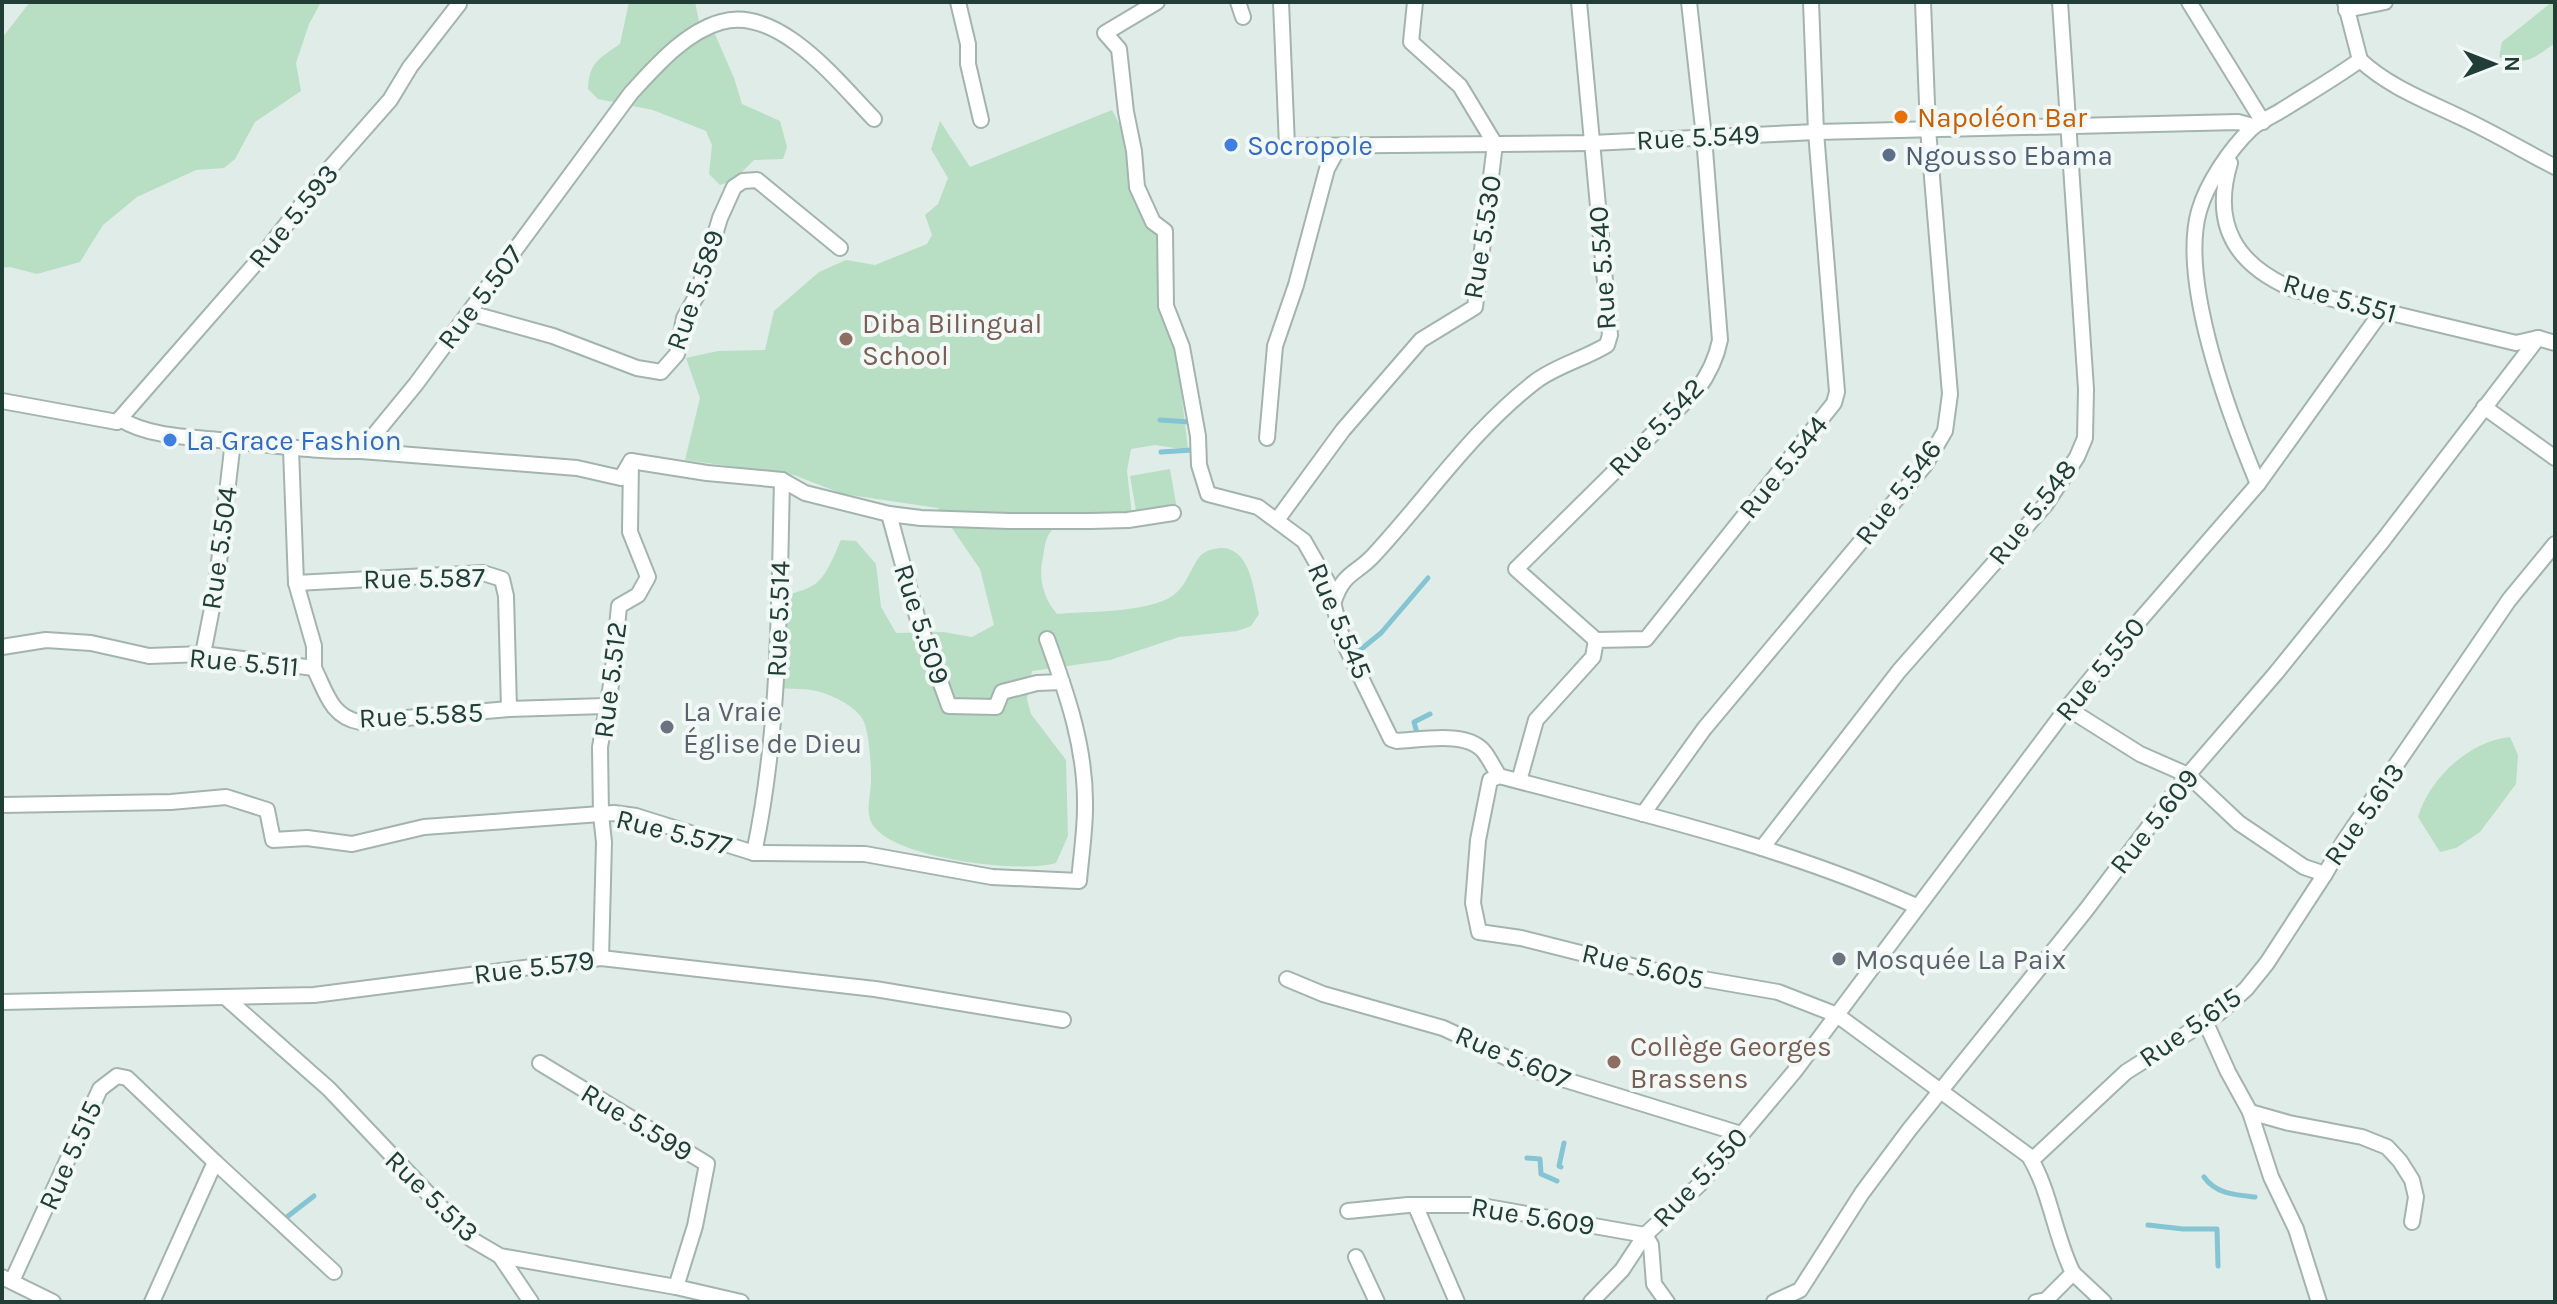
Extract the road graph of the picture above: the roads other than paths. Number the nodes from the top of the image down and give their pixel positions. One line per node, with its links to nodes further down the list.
1 (958, 2): 18 (street)
2 (1157, 2): 47 (street, Rue 5.545)
3 (1238, 2): 15 (street)
4 (1281, 2): 26 (street, Rue 5.549)
5 (1415, 2): 25 (street, Rue 5.530)
6 (1579, 2): 24 (street, Rue 5.540)
7 (1689, 2): 23 (street, Rue 5.542)
8 (1811, 2): 22 (street, Rue 5.544)
9 (1923, 2): 21 (street, Rue 5.546)
10 (2060, 2): 20 (street, Rue 5.548)
11 (2189, 2): 19 (street)
12 (2385, 2): 14 (street)
13 (459, 4): 36 (street, Rue 5.593)
14 (2346, 6): 16 (street)
15 (1243, 17)
16 (2360, 60): 19 (street); 28 (street)
17 (874, 119): 31 (street, Rue 5.507)
18 (981, 120)
19 (2258, 124): 20 (street, Rue 5.549); 27 (street)
20 (2068, 127): 21 (street, Rue 5.549); 66 (street, Rue 5.548)
21 (1928, 129): 22 (street, Rue 5.549); 64 (street, Rue 5.546)
22 (1816, 132): 23 (street, Rue 5.549); 52 (street, Rue 5.544)
23 (1704, 137): 24 (street, Rue 5.549); 52 (street, Rue 5.542)
24 (1592, 143): 25 (street, Rue 5.549); 50 (street, Rue 5.540)
25 (1495, 144): 26 (street, Rue 5.549); 47 (street, Rue 5.530)
26 (1339, 147): 37 (street)
27 (2236, 148): 30 (street, Rue 5.551); 44 (street)
28 (2555, 167)
29 (840, 248): 31 (street, Rue 5.589)
30 (2382, 311): 32 (street, Rue 5.551); 44 (street, Rue 5.550)
31 (470, 313): 40 (street, Rue 5.507)
32 (2538, 338): 33 (street, Rue 5.551); 35 (street, Rue 5.609)
33 (2555, 343)
34 (2, 401): 36 (street)
35 (2484, 407): 41 (street); 60 (street, Rue 5.609)
36 (117, 422): 38 (street)
37 (1267, 438)
38 (233, 441): 39 (street); 54 (street, Rue 5.504)
39 (291, 449): 40 (street); 49 (street, Rue 5.511)
40 (361, 451): 42 (street)
41 (2555, 458)
42 (631, 461): 43 (street); 57 (street, Rue 5.512)
43 (782, 480): 46 (street); 67 (street, Rue 5.514)
44 (2258, 484): 58 (street, Rue 5.550)
45 (1173, 513): 46 (street)
46 (889, 514): 56 (street, Rue 5.509)
47 (1277, 520): 50 (street, Rue 5.545)
48 (2555, 544): 68 (street, Rue 5.613)
49 (296, 583): 55 (street, Rue 5.511); 59 (street, Rue 5.587)
50 (1334, 601): 61 (street, Rue 5.545)
51 (1047, 639): 56 (street, Rue 5.577)
52 (1596, 640): 62 (street)
53 (2, 647): 54 (street, Rue 5.511)
54 (203, 654): 55 (street, Rue 5.511)
55 (314, 668): 59 (street, Rue 5.585)
56 (1062, 682): 67 (street, Rue 5.577)
57 (605, 706): 59 (street); 65 (street, Rue 5.512)
58 (2067, 708): 60 (street, Rue 5.613); 69 (street, Rue 5.550)
59 (509, 709)
60 (2188, 775): 68 (street, Rue 5.613); 78 (street, Rue 5.609)
61 (1499, 776): 62 (street); 74 (street, Rue 5.605)
62 (1519, 781): 64 (street)
63 (2, 805): 65 (street, Rue 5.577)
64 (1643, 814): 66 (street)
65 (601, 815): 67 (street, Rue 5.577); 70 (street, Rue 5.512)
66 (1762, 848): 69 (street)
67 (754, 853)
68 (2325, 874): 76 (street, Rue 5.615)
69 (1916, 906): 74 (street, Rue 5.550)
70 (601, 958): 72 (street, Rue 5.579); 75 (street, Rue 5.579)
71 (1287, 979): 80 (street, Rue 5.607)
72 (225, 997): 73 (street, Rue 5.579); 87 (street, Rue 5.513)
73 (2, 1002)
74 (1837, 1015): 78 (street, Rue 5.605); 80 (street, Rue 5.550)
75 (1063, 1020)
76 (2205, 1021): 79 (street); 81 (street, Rue 5.615)
77 (540, 1063): 92 (street, Rue 5.599)
78 (1943, 1090): 81 (street, Rue 5.605); 102 (street, Rue 5.609)
79 (2250, 1112): 85 (street); 104 (street)
80 (1741, 1134): 86 (street, Rue 5.550)
81 (2032, 1160): 90 (street)
82 (215, 1162): 89 (street); 91 (street, Rue 5.515); 95 (street)
83 (1416, 1207): 84 (street, Rue 5.609); 86 (street, Rue 5.609); 99 (street)
84 (1348, 1211)
85 (2412, 1222)
86 (1645, 1235): 100 (street, Rue 5.550); 101 (street)
87 (500, 1256): 92 (street, Rue 5.513); 96 (street)
88 (1356, 1257): 98 (street)
89 (334, 1272)
90 (2073, 1273): 93 (street); 103 (street)
91 (7, 1279): 94 (street)
92 (676, 1287): 97 (street, Rue 5.513)
93 (2042, 1301)
94 (53, 1302)
95 (152, 1302)
96 (531, 1302)
97 (741, 1302)
98 (1377, 1302)
99 (1457, 1302)
100 (1591, 1302)
101 (1667, 1302)
102 (1774, 1302)
103 (2104, 1302)
104 (2319, 1302)

